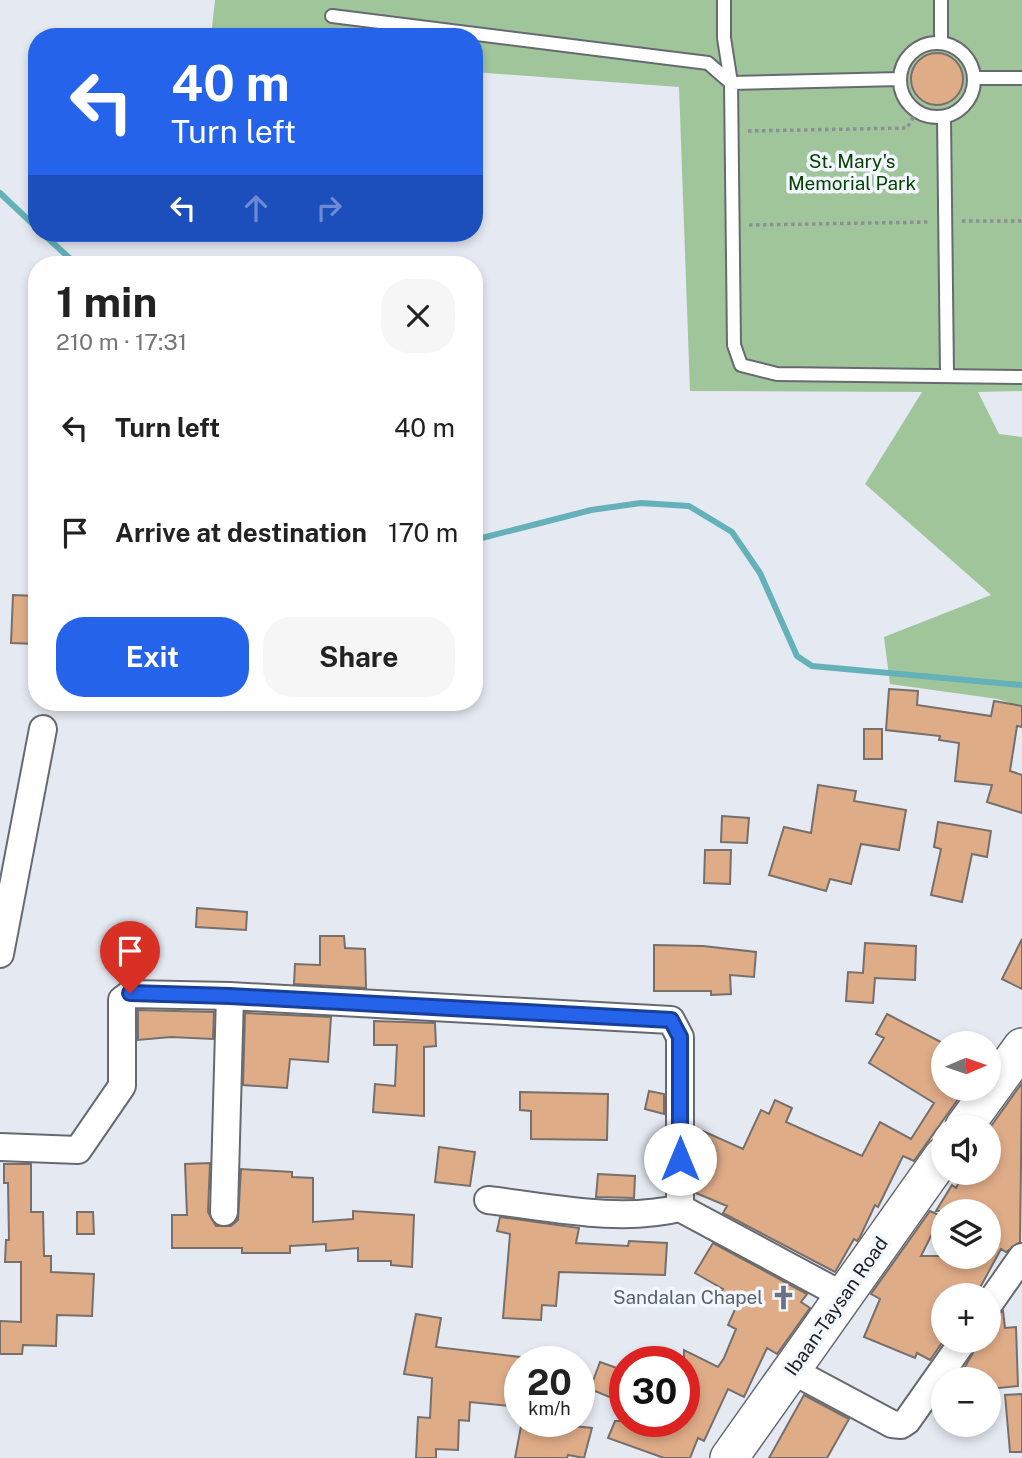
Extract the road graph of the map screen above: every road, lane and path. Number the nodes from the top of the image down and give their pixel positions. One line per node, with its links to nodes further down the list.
1 (724, 0): 10 (lane)
2 (941, 0): 6 (lane)
3 (332, 16): 4 (lane)
4 (430, 28)
5 (483, 34): 10 (lane)
6 (942, 42): 7 (lane); 9 (lane)
7 (975, 78): 8 (lane); 12 (lane)
8 (1022, 78)
9 (900, 79): 10 (lane); 11 (lane)
10 (731, 83): 13 (lane)
11 (917, 111): 12 (lane); 13 (path)
12 (944, 117): 15 (lane)
13 (732, 132): 16 (lane)
14 (1022, 220): 15 (path)
15 (945, 222): 16 (path); 17 (lane)
16 (733, 225): 17 (lane)
17 (947, 374): 18 (lane)
18 (1022, 377)
19 (43, 729): 20 (street)
20 (0, 954)
21 (230, 996): 24 (street); 27 (street); 28 (street)
22 (1022, 1047): 23 (main road)
23 (973, 1115)
24 (0, 1147)
25 (931, 1173): 31 (main road, Ibaan-Taysan Road)
26 (488, 1200): 27 (street)
27 (680, 1208): 31 (street)
28 (224, 1212)
29 (1022, 1257): 30 (street)
30 (1001, 1287)
31 (842, 1296): 33 (main road, Ibaan-Taysan Road)
32 (955, 1353): 33 (street)
33 (791, 1370): 34 (main road, Ibaan-Taysan Road)
34 (729, 1458)

